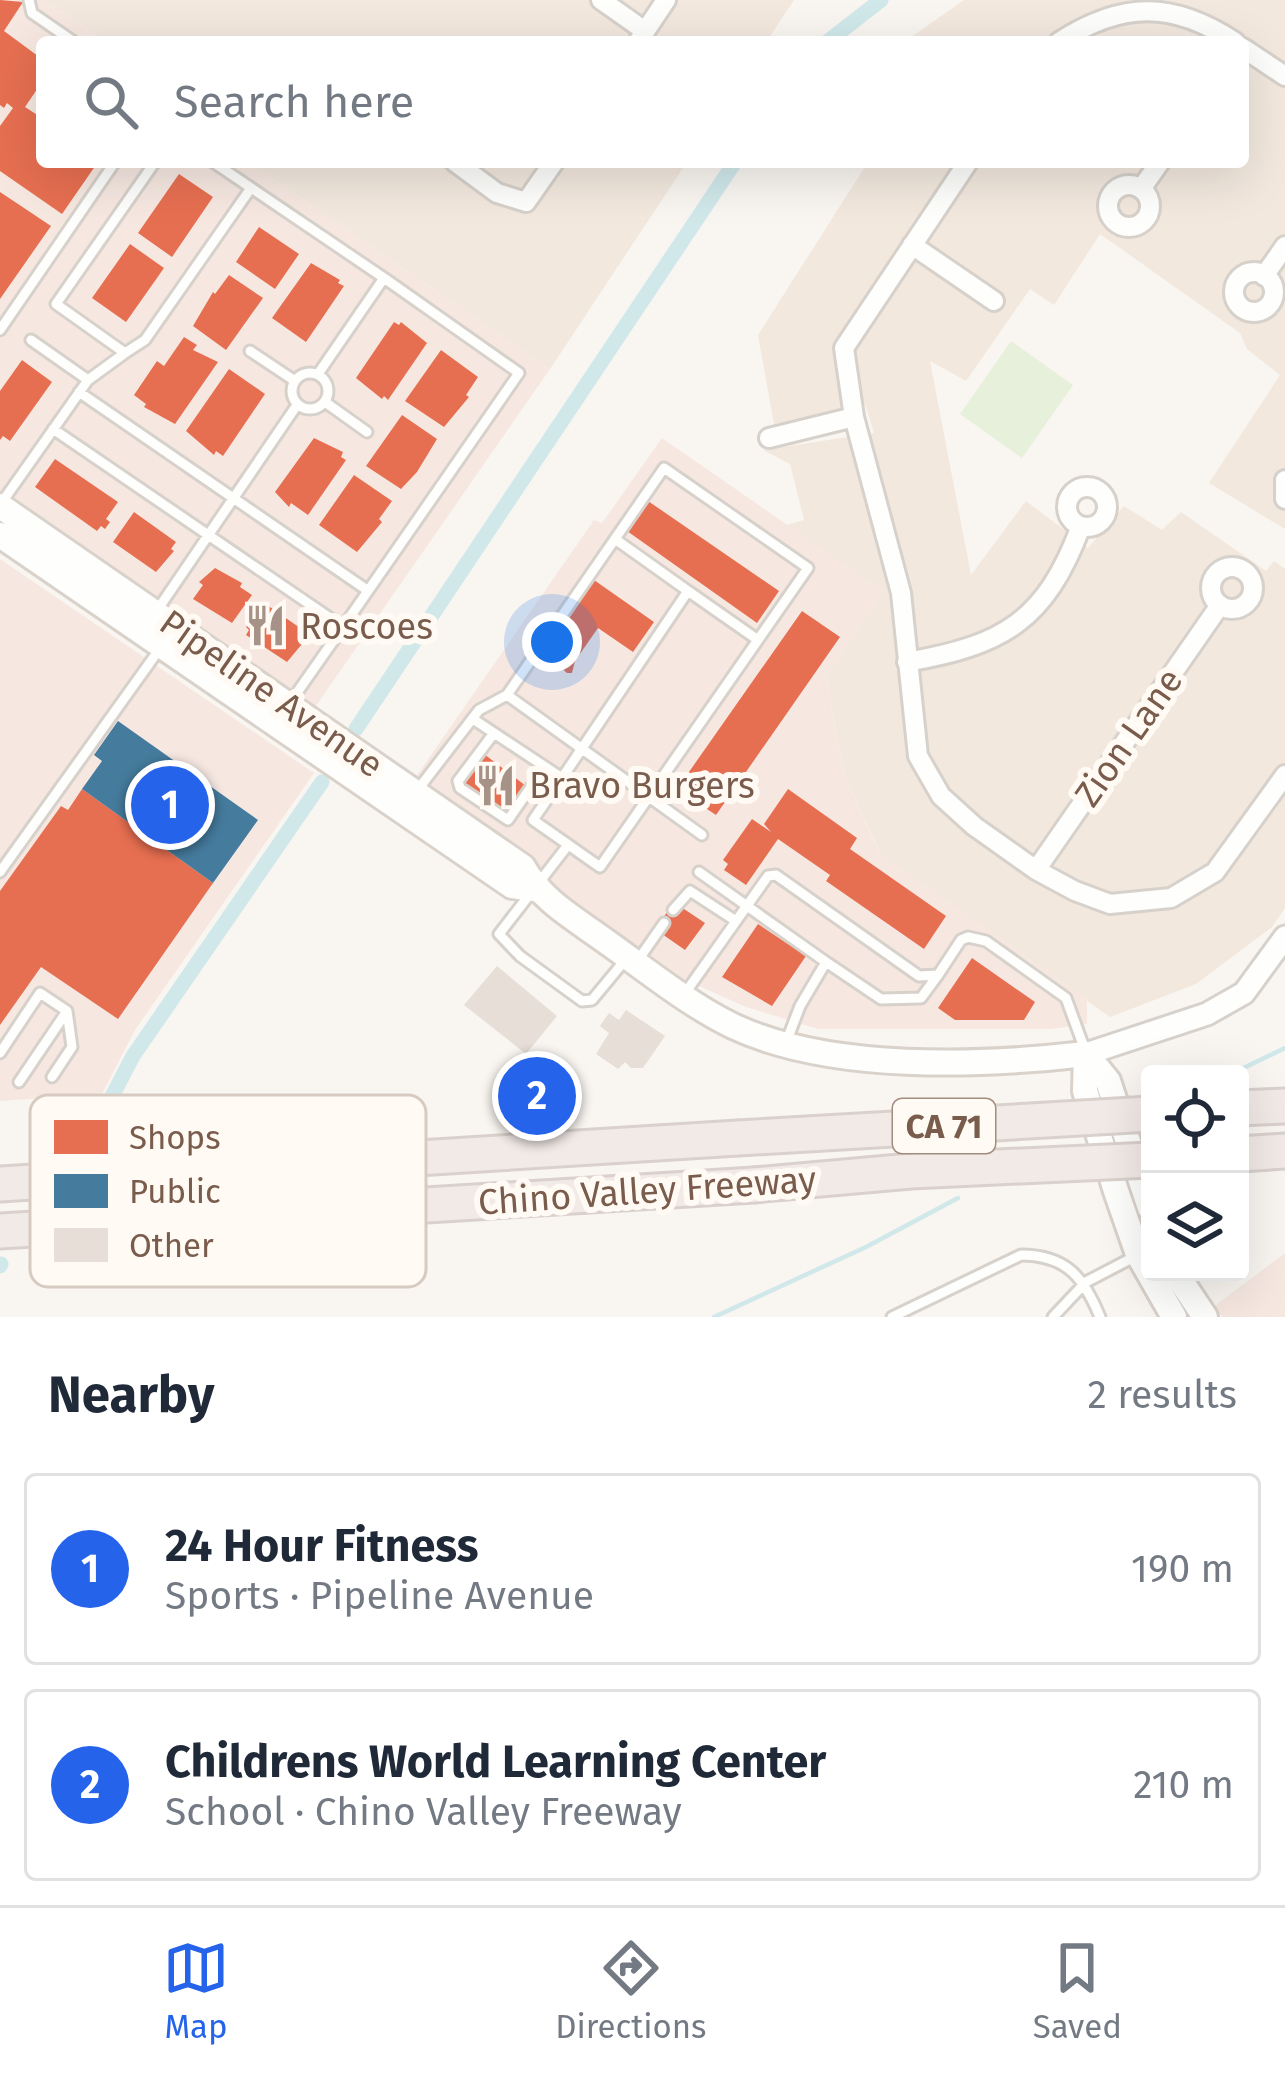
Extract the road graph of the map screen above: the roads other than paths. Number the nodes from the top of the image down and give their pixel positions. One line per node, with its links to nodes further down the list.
1 (29, 0): 4 (lane)
2 (601, 0): 5 (street)
3 (666, 0): 6 (street)
4 (65, 36)
5 (640, 36)
6 (642, 36)
7 (1071, 36): 8 (street)
8 (1225, 36)
9 (1249, 52): 10 (street)
10 (1285, 76)
11 (111, 168): 25 (lane)
12 (151, 168): 28 (lane)
13 (222, 168): 18 (lane)
14 (463, 168): 15 (street)
15 (550, 168)
16 (964, 168): 20 (street)
17 (1156, 168): 19 (street)
18 (251, 188): 23 (lane); 28 (lane)
19 (1142, 189)
20 (912, 245): 24 (street); 35 (street)
21 (1285, 246): 22 (street)
22 (1264, 275)
23 (384, 278): 29 (lane); 47 (lane)
24 (994, 301)
25 (0, 330)
26 (31, 340): 30 (lane)
27 (250, 351): 31 (lane)
28 (125, 353): 30 (lane)
29 (318, 374): 31 (lane); 33 (lane)
30 (88, 380): 32 (lane)
31 (295, 381): 34 (lane)
32 (79, 392): 36 (lane); 40 (lane)
33 (325, 402): 34 (lane); 37 (lane)
34 (297, 405): 40 (lane)
35 (854, 417): 38 (street); 53 (street)
36 (53, 429): 42 (lane); 44 (lane)
37 (367, 432)
38 (769, 438)
39 (1285, 480): 41 (street)
40 (233, 497): 44 (lane); 47 (lane)
41 (1285, 499)
42 (0, 505): 51 (main road, Pipeline Avenue)
43 (1081, 526): 53 (street)
44 (207, 534): 50 (lane); 51 (lane)
45 (0, 535): 51 (main road, Pipeline Avenue)
46 (615, 539): 48 (lane); 52 (lane); 54 (lane)
47 (368, 590): 50 (lane)
48 (688, 591): 52 (lane); 58 (lane)
49 (1220, 605): 67 (street, Zion Lane)
50 (343, 626): 55 (lane)
51 (152, 631): 55 (main road, Pipeline Avenue); 68 (lane)
52 (758, 640): 64 (lane)
53 (907, 662): 67 (street)
54 (507, 694): 56 (lane); 58 (lane)
55 (281, 714): 59 (main road, Pipeline Avenue)
56 (472, 719): 57 (lane); 63 (lane)
57 (494, 733): 60 (lane); 60 (lane)
58 (582, 749): 62 (lane); 64 (lane)
59 (356, 765): 63 (main road, Pipeline Avenue); 70 (main road, Pipeline Avenue)
60 (545, 767): 62 (lane)
61 (1285, 775): 67 (street)
62 (562, 778): 66 (lane)
63 (416, 792): 70 (main road, Pipeline Avenue)
64 (649, 797): 65 (lane); 66 (lane)
65 (702, 835)
66 (568, 844): 70 (lane)
67 (1036, 870)
68 (0, 872)
69 (699, 872): 71 (lane)
70 (535, 889): 76 (main road, Pipeline Avenue); 76 (lane)
71 (746, 905): 73 (lane); 77 (lane); 78 (lane)
72 (673, 910): 73 (lane)
73 (736, 921): 79 (lane)
74 (664, 923): 76 (lane)
75 (1285, 937): 83 (street)
76 (632, 960): 79 (main road, Pipeline Avenue)
77 (826, 962): 78 (lane); 81 (lane)
78 (938, 975): 83 (lane)
79 (683, 996): 81 (main road, Pipeline Avenue)
80 (67, 1012): 82 (lane); 84 (lane); 85 (lane)
81 (785, 1045): 83 (main road, Pipeline Avenue)
82 (0, 1053)
83 (1086, 1054): 93 (main road); 99 (main road)
84 (52, 1077)
85 (20, 1082)
86 (1285, 1106): 87 (highway)
87 (1249, 1108)
88 (1141, 1115): 91 (highway, Chino Valley Freeway / CA 71, bridge)
89 (1285, 1151): 90 (highway)
90 (1249, 1153)
91 (426, 1157)
92 (1141, 1160): 96 (highway, Chino Valley Freeway / CA 71, bridge)
93 (1141, 1181)
94 (30, 1182): 95 (highway, Chino Valley Freeway / CA 71, bridge)
95 (0, 1184)
96 (426, 1205)
97 (30, 1230): 98 (highway, Chino Valley Freeway / CA 71, bridge)
98 (0, 1232)
99 (1138, 1254): 101 (lane); 105 (main road)
100 (1181, 1281): 106 (main road)
101 (1086, 1282): 102 (lane); 103 (lane); 104 (lane)
102 (892, 1317)
103 (1054, 1317)
104 (1100, 1317)
105 (1174, 1317)
106 (1205, 1317)

